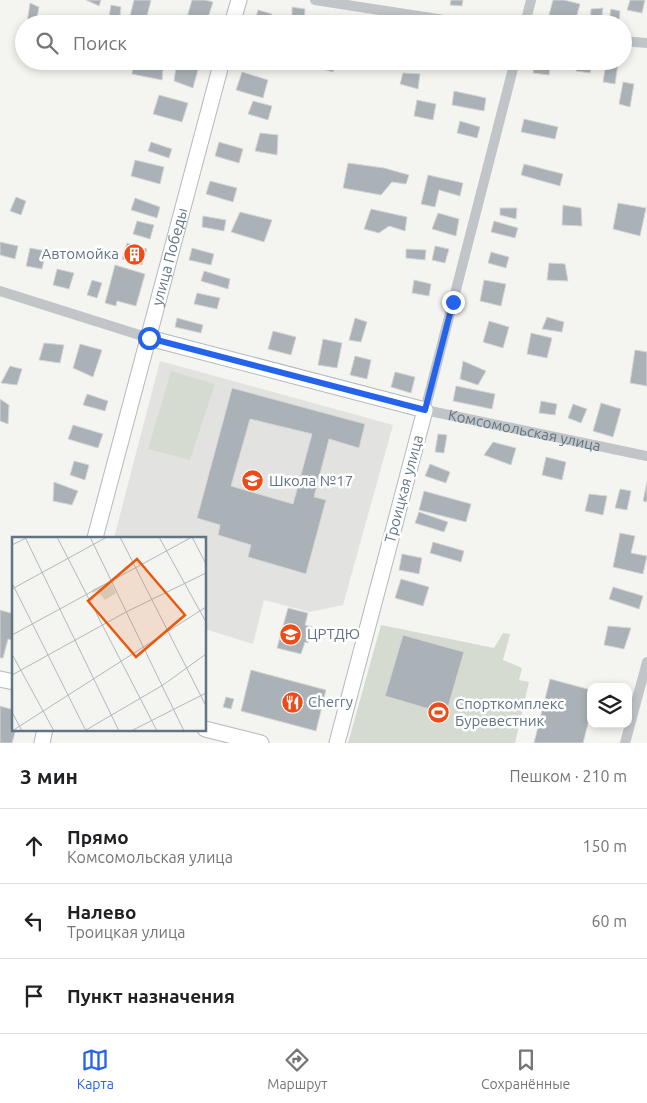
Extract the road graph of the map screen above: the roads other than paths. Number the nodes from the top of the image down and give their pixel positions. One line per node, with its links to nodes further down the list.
1 (239, 0): 4 (street)
2 (316, 0): 5 (street)
3 (531, 0): 6 (street)
4 (235, 15)
5 (412, 15)
6 (527, 15)
7 (632, 42): 8 (street)
8 (647, 43)
9 (220, 70): 12 (street, улица Победы)
10 (513, 70): 13 (street, Троицкая улица)
11 (0, 291): 12 (street, Комсомольская улица)
12 (149, 338): 13 (street, Комсомольская улица); 15 (street, улица Победы)
13 (425, 410): 14 (street, Комсомольская улица); 21 (street, Троицкая улица)
14 (647, 456)
15 (95, 537)
16 (647, 662): 22 (street)
17 (206, 729): 20 (street)
18 (45, 730): 19 (street)
19 (42, 743)
20 (261, 743)
21 (337, 743)
22 (626, 743)

